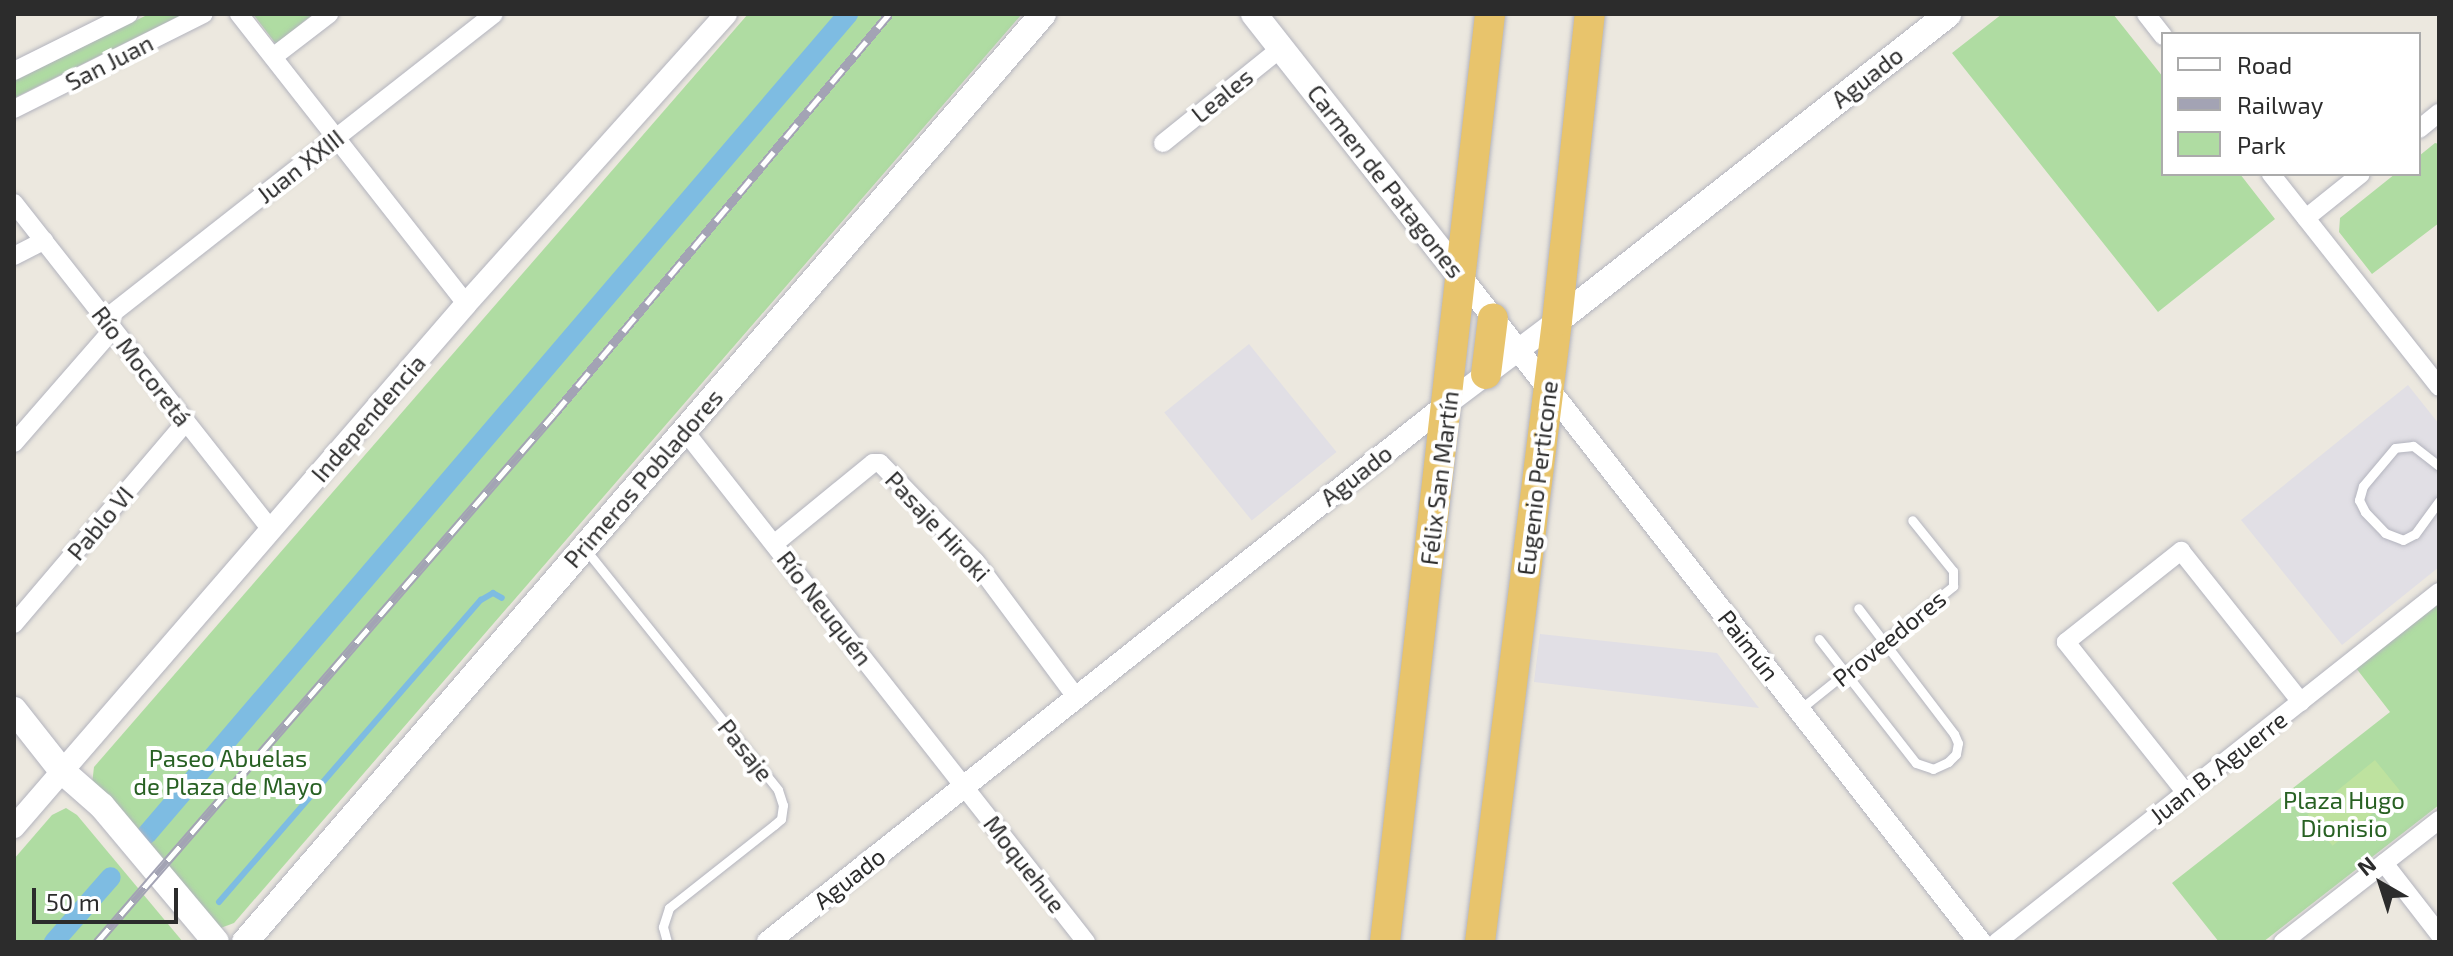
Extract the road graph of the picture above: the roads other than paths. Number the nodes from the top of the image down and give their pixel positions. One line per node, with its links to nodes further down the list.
1 (129, 14): 16 (street, San Juan)
2 (204, 14): 17 (street, San Juan)
3 (239, 14): 15 (street)
4 (329, 14): 15 (street)
5 (494, 14): 20 (street, Juan XXIII)
6 (1043, 14): 39 (main road, Primeros Pobladores)
7 (1254, 14): 14 (main road, Carmen de Patagones)
8 (1490, 14): 28 (highway, Félix San Martín)
9 (1590, 14): 31 (highway, Eugenio Perticone)
10 (1948, 14): 31 (main road, Aguado)
11 (2146, 14): 13 (street)
12 (722, 16): 29 (street, Independencia)
13 (2161, 33)
14 (1281, 48): 21 (street, Leales); 28 (main road, Carmen de Patagones)
15 (273, 57): 20 (street)
16 (14, 71)
17 (14, 109)
18 (2439, 113): 19 (street)
19 (2421, 127)
20 (336, 138): 29 (street); 32 (street, Juan XXIII)
21 (1163, 143)
22 (2273, 176): 25 (street)
23 (2358, 176): 25 (street)
24 (14, 203): 26 (street, Río Mocoretá)
25 (2306, 218): 35 (street)
26 (44, 241): 27 (street); 32 (street, Río Mocoretá)
27 (14, 256)
28 (1462, 278): 30 (street, Carmen de Patagones); 37 (highway, Félix San Martín)
29 (466, 304): 44 (street, Independencia)
30 (1493, 318): 33 (street, Carmen de Patagones); 34 (highway)
31 (1557, 321): 33 (street, Aguado); 36 (highway, Eugenio Perticone)
32 (109, 324): 38 (street, Río Mocoretá); 40 (street, Juan XXIII)
33 (1517, 349): 34 (street, Aguado); 36 (street, Paimún)
34 (1486, 374): 37 (street, Aguado)
35 (2439, 387)
36 (1548, 388): 56 (street, Paimún); 71 (highway, Eugenio Perticone)
37 (1448, 403): 53 (street, Aguado); 70 (highway, Félix San Martín)
38 (186, 422): 44 (street, Río Mocoretá); 49 (street, Pablo VI)
39 (684, 430): 45 (street, Río Neuquén); 46 (main road, Primeros Pobladores)
40 (14, 443)
41 (2436, 459): 42 (lane)
42 (2439, 501)
43 (1912, 520): 51 (lane, Proveedores)
44 (271, 530): 57 (street, Independencia)
45 (774, 544): 53 (street, Pasaje Hiroki); 58 (street, Río Neuquén)
46 (584, 546): 66 (main road, Primeros Pobladores); 67 (lane, Pasaje)
47 (2439, 592): 54 (street, Juan B. Aguerre)
48 (1858, 608): 51 (lane)
49 (14, 624)
50 (1819, 639): 52 (lane)
51 (1884, 642): 52 (lane, Proveedores); 52 (lane)
52 (1845, 673): 56 (lane, Proveedores)
53 (1076, 697): 58 (street, Aguado)
54 (2301, 702): 59 (street, Juan B. Aguerre); 59 (street)
55 (14, 710): 57 (main road)
56 (1799, 710): 72 (street, Paimún)
57 (62, 771): 61 (street, Independencia); 64 (main road); 65 (main road)
58 (965, 786): 68 (street, Aguado); 69 (street, Moquehue)
59 (2186, 793): 73 (street, Juan B. Aguerre)
60 (2439, 820): 62 (street)
61 (14, 827)
62 (2384, 863): 63 (street); 74 (street)
63 (2439, 934)
64 (194, 942)
65 (216, 942)
66 (245, 942)
67 (667, 942)
68 (768, 942)
69 (1086, 942)
70 (1385, 942)
71 (1480, 942)
72 (1980, 942)
73 (1997, 942)
74 (2283, 942)

